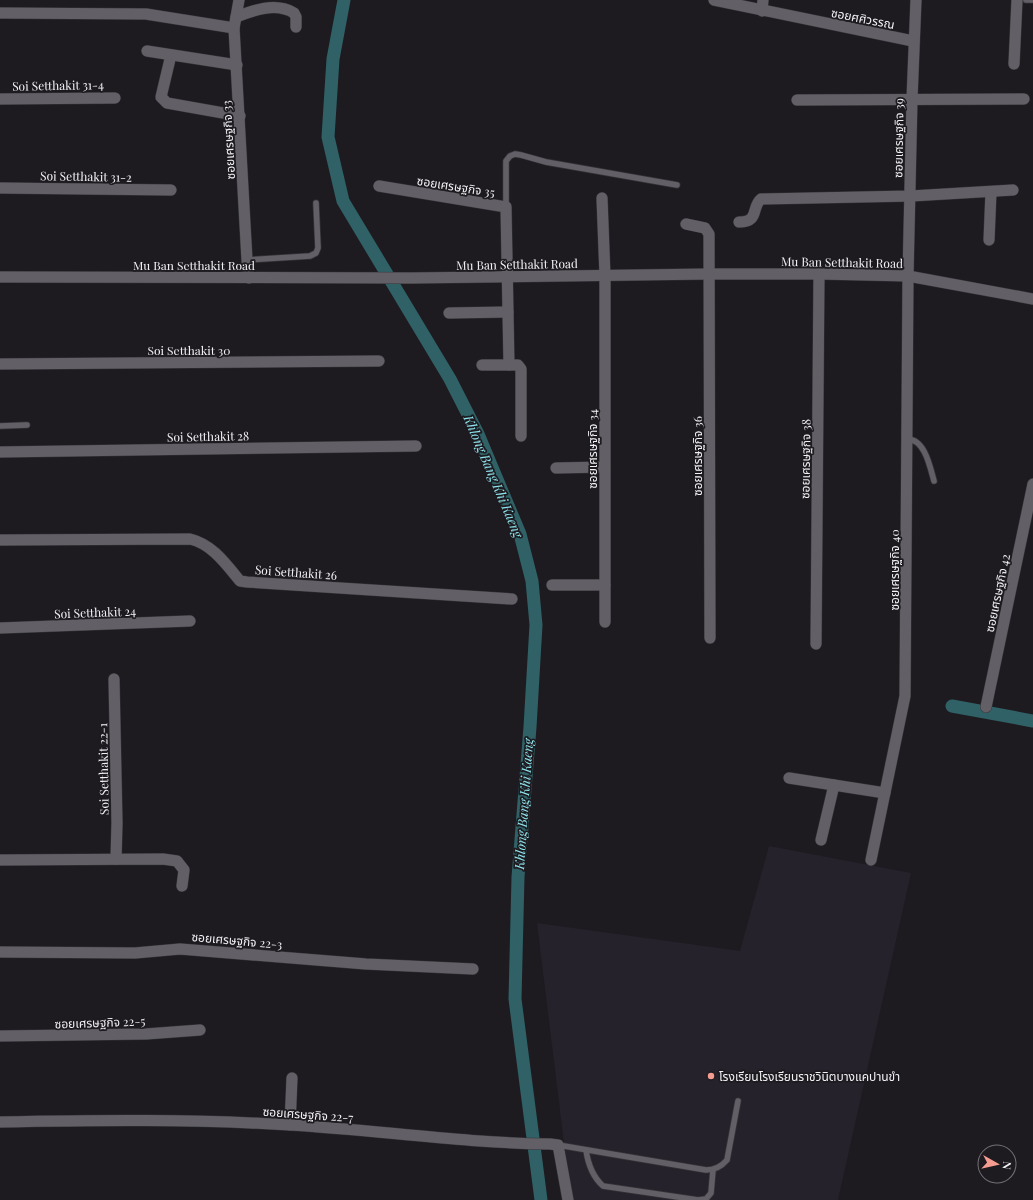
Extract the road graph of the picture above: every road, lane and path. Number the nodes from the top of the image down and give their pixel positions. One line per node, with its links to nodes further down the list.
1 (239, 0): 9 (street, ซอยเศรษฐกิจ 33)
2 (714, 0): 7 (street, ซอยศศิวรรณ)
3 (916, 0): 11 (street, ซอยเศรษฐกิจ 39)
4 (1017, 0): 14 (street)
5 (1026, 0): 6 (lane)
6 (1033, 0)
7 (762, 6): 11 (street, ซอยศศิวรรณ)
8 (0, 13): 9 (street)
9 (235, 23): 10 (street); 15 (street, ซอยเศรษฐกิจ 33)
10 (296, 27)
11 (913, 41): 18 (street, ซอยเศรษฐกิจ 39)
12 (147, 51): 13 (street)
13 (171, 55): 15 (street); 21 (street)
14 (1014, 64)
15 (236, 65): 21 (street, ซอยเศรษฐกิจ 33)
16 (115, 98): 17 (street, Soi Setthakit 31-4)
17 (0, 99)
18 (912, 99): 19 (street); 20 (street); 28 (street, ซอยเศรษฐกิจ 39)
19 (1024, 99)
20 (797, 100)
21 (240, 116): 35 (street, ซอยเศรษฐกิจ 33)
22 (379, 186): 31 (street, ซอยเศรษฐกิจ 35)
23 (677, 186): 31 (lane)
24 (0, 188): 25 (street, Soi Setthakit 31-2)
25 (171, 190)
26 (1012, 190): 27 (street)
27 (991, 192): 28 (street); 34 (street)
28 (911, 196): 32 (street); 39 (street, ซอยเศรษฐกิจ 39)
29 (602, 198): 38 (street, ซอยเศรษฐกิจ 34)
30 (316, 203): 35 (lane)
31 (506, 207): 42 (street, ซอยเศรษฐกิจ 35)
32 (739, 222)
33 (686, 224): 36 (street, ซอยเศรษฐกิจ 36)
34 (989, 240)
35 (247, 260): 41 (street, ซอยเศรษฐกิจ 33)
36 (709, 274): 37 (street, Mu Ban Setthakit Road); 38 (street, Mu Ban Setthakit Road); 67 (street, ซอยเศรษฐกิจ 36)
37 (819, 274): 39 (street, Mu Ban Setthakit Road); 68 (street, ซอยเศรษฐกิจ 38)
38 (605, 276): 42 (street, Mu Ban Setthakit Road); 56 (street, ซอยเศรษฐกิจ 34)
39 (908, 276): 43 (street, Mu Ban Setthakit Road); 53 (street, ซอยเศรษฐกิจ 40)
40 (0, 277): 41 (street, Mu Ban Setthakit Road)
41 (249, 278): 42 (street, Mu Ban Setthakit Road)
42 (508, 278): 44 (street, ซอยเศรษฐกิจ 35)
43 (1033, 299)
44 (508, 312): 45 (street); 48 (street, ซอยเศรษฐกิจ 35)
45 (449, 313)
46 (379, 361): 47 (street, Soi Setthakit 30)
47 (0, 364)
48 (509, 364): 49 (street); 52 (street)
49 (482, 365)
50 (0, 426): 51 (lane)
51 (27, 426)
52 (521, 436)
53 (907, 439): 58 (lane); 73 (street, ซอยเศรษฐกิจ 40)
54 (416, 446): 55 (street, Soi Setthakit 28)
55 (0, 452)
56 (604, 467): 57 (street); 62 (street, ซอยเศรษฐกิจ 34)
57 (556, 468)
58 (934, 481)
59 (1033, 484): 70 (street, ซอยเศรษฐกิจ 42)
60 (0, 540): 63 (street, Soi Setthakit 26)
61 (552, 585): 62 (street)
62 (605, 585): 65 (street, ซอยเศรษฐกิจ 34)
63 (512, 599)
64 (190, 621): 66 (street, Soi Setthakit 24)
65 (605, 622)
66 (0, 628)
67 (710, 638)
68 (816, 644)
69 (114, 679): 75 (street, Soi Setthakit 22-1)
70 (986, 707)
71 (789, 778): 72 (street)
72 (834, 785): 73 (street); 74 (street)
73 (885, 793): 77 (street, ซอยเศรษฐกิจ 40)
74 (821, 840)
75 (116, 859): 76 (street); 78 (street)
76 (0, 860)
77 (871, 860)
78 (182, 886)
79 (0, 952): 80 (street, ซอยเศรษฐกิจ 22-3)
80 (473, 969)
81 (200, 1030): 82 (street, ซอยเศรษฐกิจ 22-5)
82 (0, 1036)
83 (292, 1078): 86 (street)
84 (738, 1101): 89 (lane)
85 (0, 1122): 86 (street, ซอยเศรษฐกิจ 22-7)
86 (290, 1125): 87 (street, ซอยเศรษฐกิจ 22-7)
87 (554, 1145): 88 (lane); 90 (street)
88 (586, 1150): 89 (lane); 89 (lane)
89 (713, 1170)
90 (568, 1200)

